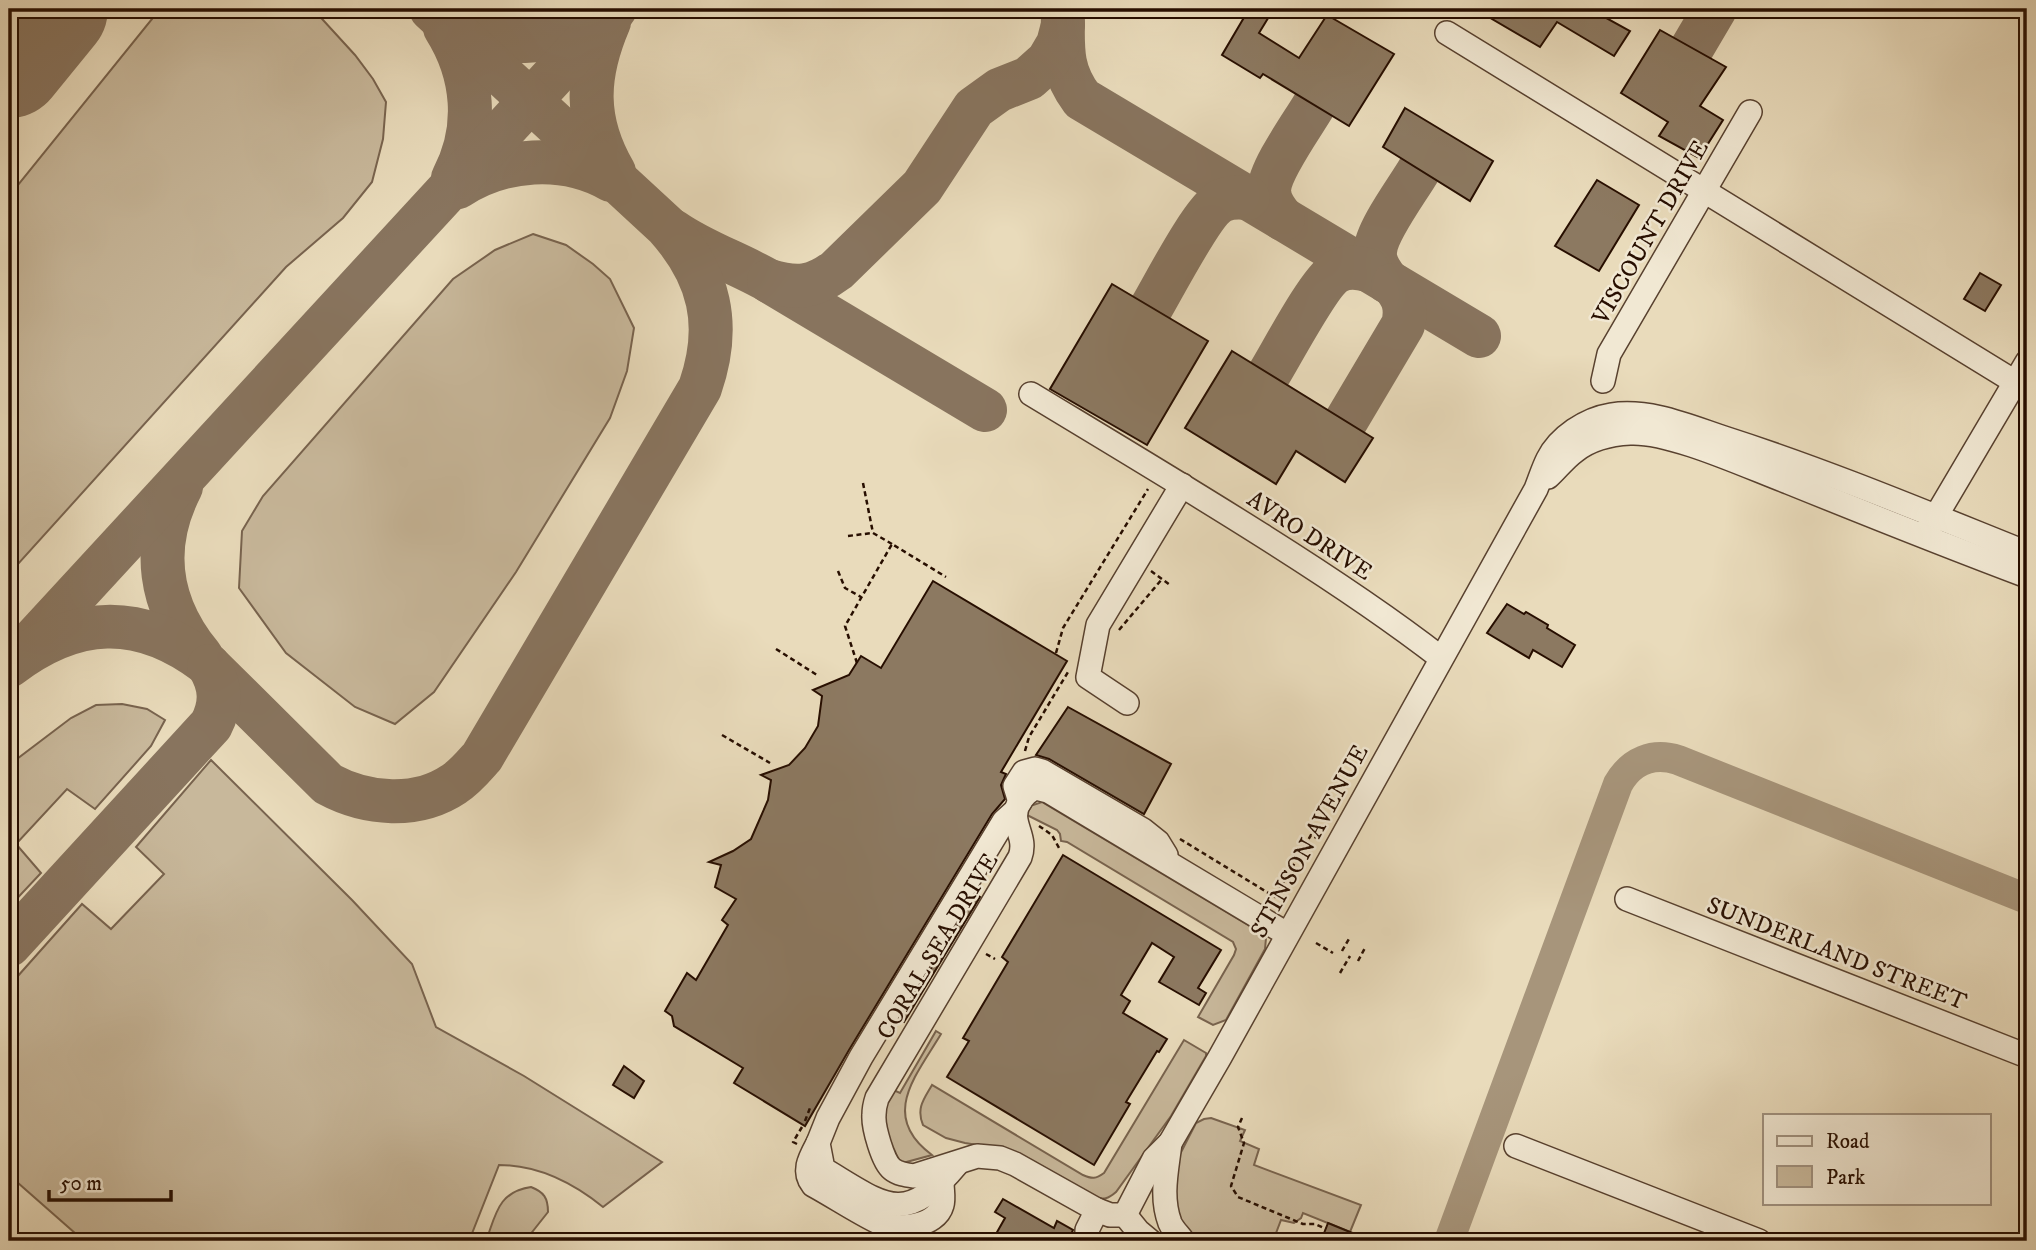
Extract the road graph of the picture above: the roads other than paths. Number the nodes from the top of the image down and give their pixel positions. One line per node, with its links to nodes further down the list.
1 (1447, 33): 3 (street)
2 (1750, 112): 3 (street, VISCOUNT DRIVE)
3 (1702, 192): 5 (street, VISCOUNT DRIVE); 6 (street)
4 (2027, 362): 6 (street)
5 (1603, 381)
6 (2015, 382): 10 (street)
7 (1031, 394): 8 (street, AVRO DRIVE)
8 (1182, 485): 14 (street, AVRO DRIVE); 15 (street)
9 (1536, 489): 10 (street); 11 (street); 14 (street, STINSON AVENUE)
10 (1936, 516): 11 (street); 12 (street)
11 (1924, 537): 13 (street)
12 (2027, 553)
13 (2027, 576)
14 (1441, 658): 18 (street, STINSON AVENUE)
15 (1127, 702)
16 (1017, 807): 18 (street); 22 (street, CORAL SEA DRIVE); 22 (street)
17 (1627, 899): 19 (street, SUNDERLAND STREET)
18 (1287, 934): 20 (street, STINSON AVENUE)
19 (2027, 1056)
20 (1170, 1143): 24 (street, STINSON AVENUE); 27 (street)
21 (1516, 1146): 28 (street)
22 (958, 1163): 23 (street, CORAL SEA DRIVE)
23 (1097, 1210): 24 (street, CORAL SEA DRIVE); 25 (street)
24 (1125, 1215): 26 (street)
25 (1087, 1241)
26 (1150, 1241)
27 (1183, 1241)
28 (1759, 1241)

